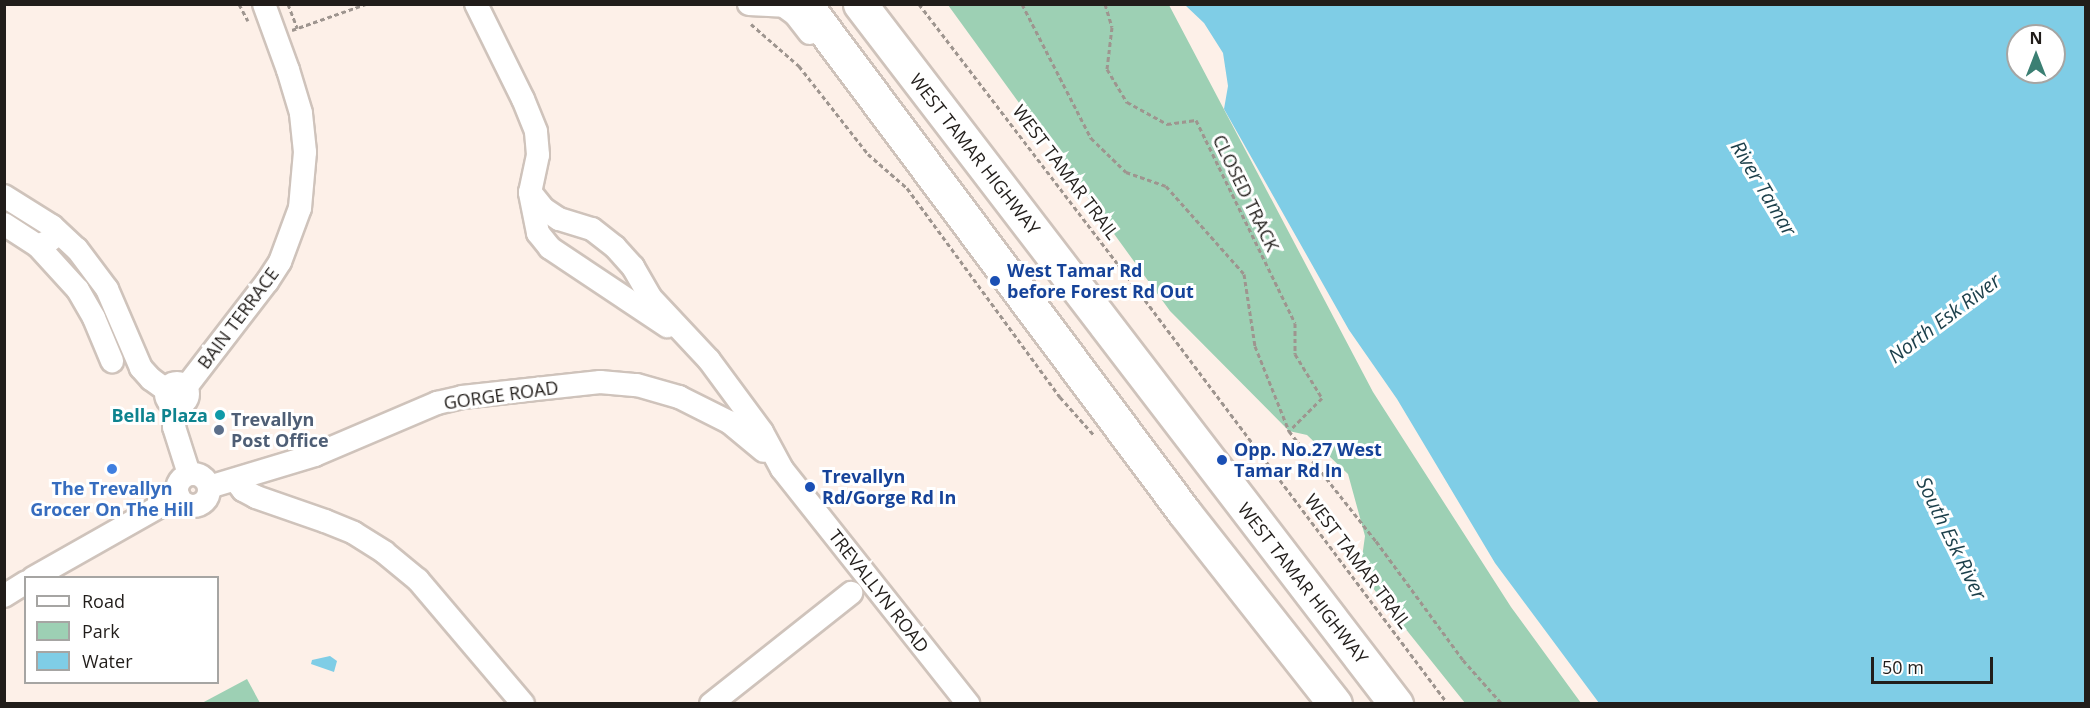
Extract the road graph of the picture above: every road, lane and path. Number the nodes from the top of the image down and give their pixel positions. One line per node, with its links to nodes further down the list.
1 (239, 4): 12 (path)
2 (264, 4): 14 (street, BAIN TERRACE)
3 (288, 4): 13 (path)
4 (366, 4): 13 (path)
5 (476, 4): 16 (street, TREVALLYN ROAD)
6 (805, 4): 15 (highway)
7 (860, 4): 39 (highway, WEST TAMAR HIGHWAY)
8 (919, 4): 40 (path, WEST TAMAR TRAIL)
9 (1023, 4): 24 (path)
10 (1105, 4): 24 (path, CLOSED TRACK)
11 (746, 11): 15 (street); 25 (path)
12 (251, 27)
13 (297, 28): 14 (path)
14 (276, 35): 23 (street, BAIN TERRACE)
15 (897, 128): 38 (highway)
16 (530, 192): 21 (street, TREVALLYN ROAD); 21 (street, TREVALLYN ROAD)
17 (4, 196): 19 (street)
18 (4, 224): 20 (street)
19 (63, 235): 20 (street); 23 (street)
20 (38, 246): 22 (street)
21 (684, 335): 26 (street, TREVALLYN ROAD)
22 (112, 361)
23 (176, 394): 27 (street)
24 (1289, 431): 41 (path)
25 (1094, 435)
26 (782, 468): 28 (street, GORGE ROAD); 37 (street, TREVALLYN ROAD)
27 (189, 474): 29 (street); 30 (street)
28 (235, 480): 29 (street, GORGE ROAD); 35 (street)
29 (209, 487): 30 (street)
30 (178, 496): 31 (street)
31 (37, 576)
32 (24, 583): 34 (street)
33 (851, 593): 36 (street)
34 (4, 596)
35 (519, 702)
36 (711, 704)
37 (968, 704)
38 (1335, 704)
39 (1396, 704)
40 (1448, 704)
41 (1502, 704)

